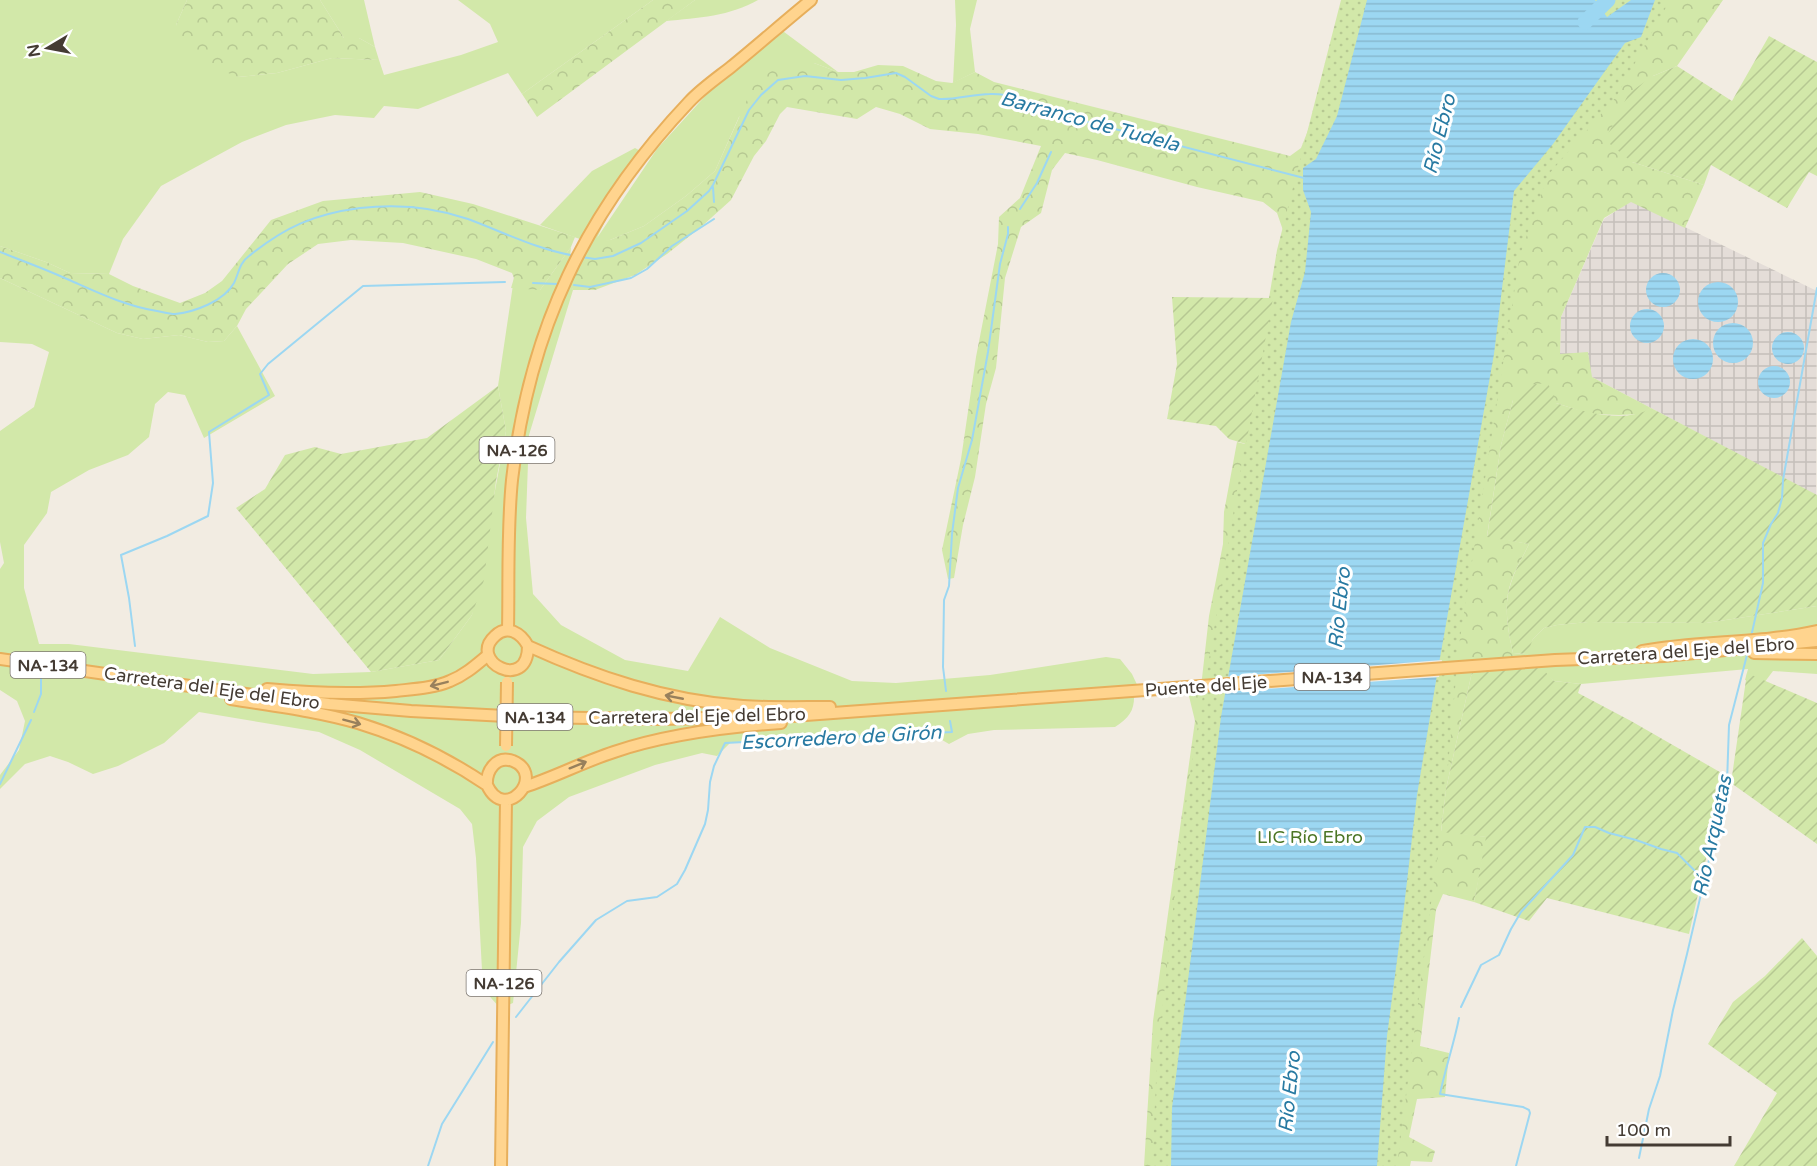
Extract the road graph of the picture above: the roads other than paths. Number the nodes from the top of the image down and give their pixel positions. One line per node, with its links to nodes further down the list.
1 (811, 0): 2 (main road, NA-126)
2 (508, 630): 5 (main road); 7 (main road)
3 (1817, 631): 9 (main road)
4 (1817, 641): 8 (main road, Carretera del Eje del Ebro / NA-134)
5 (528, 646): 12 (main road); 17 (main road, one-way to 5)
6 (1817, 654): 8 (main road)
7 (488, 655): 12 (main road); 13 (main road, one-way to 13)
8 (1664, 656): 9 (main road, Carretera del Eje del Ebro / NA-134)
9 (1610, 657): 11 (main road, Carretera del Eje del Ebro / NA-134)
10 (0, 659): 13 (main road, Carretera del Eje del Ebro / NA-134)
11 (1556, 660): 15 (main road, Puente del Eje / NA-134)
12 (508, 671): 18 (main road, bridge)
13 (96, 672): 14 (main road, Carretera del Eje del Ebro / NA-134)
14 (172, 684): 17 (main road, Carretera del Eje del Ebro / NA-134); 19 (main road, one-way to 19)
15 (1108, 693): 16 (main road, Carretera del Eje del Ebro / NA-134)
16 (972, 702): 17 (main road, Carretera del Eje del Ebro / NA-134); 20 (main road, one-way to 16)
17 (899, 708)
18 (507, 760): 19 (main road); 20 (main road)
19 (487, 785): 21 (main road)
20 (524, 787): 21 (main road)
21 (506, 800): 22 (main road, NA-126)
22 (501, 1166)

